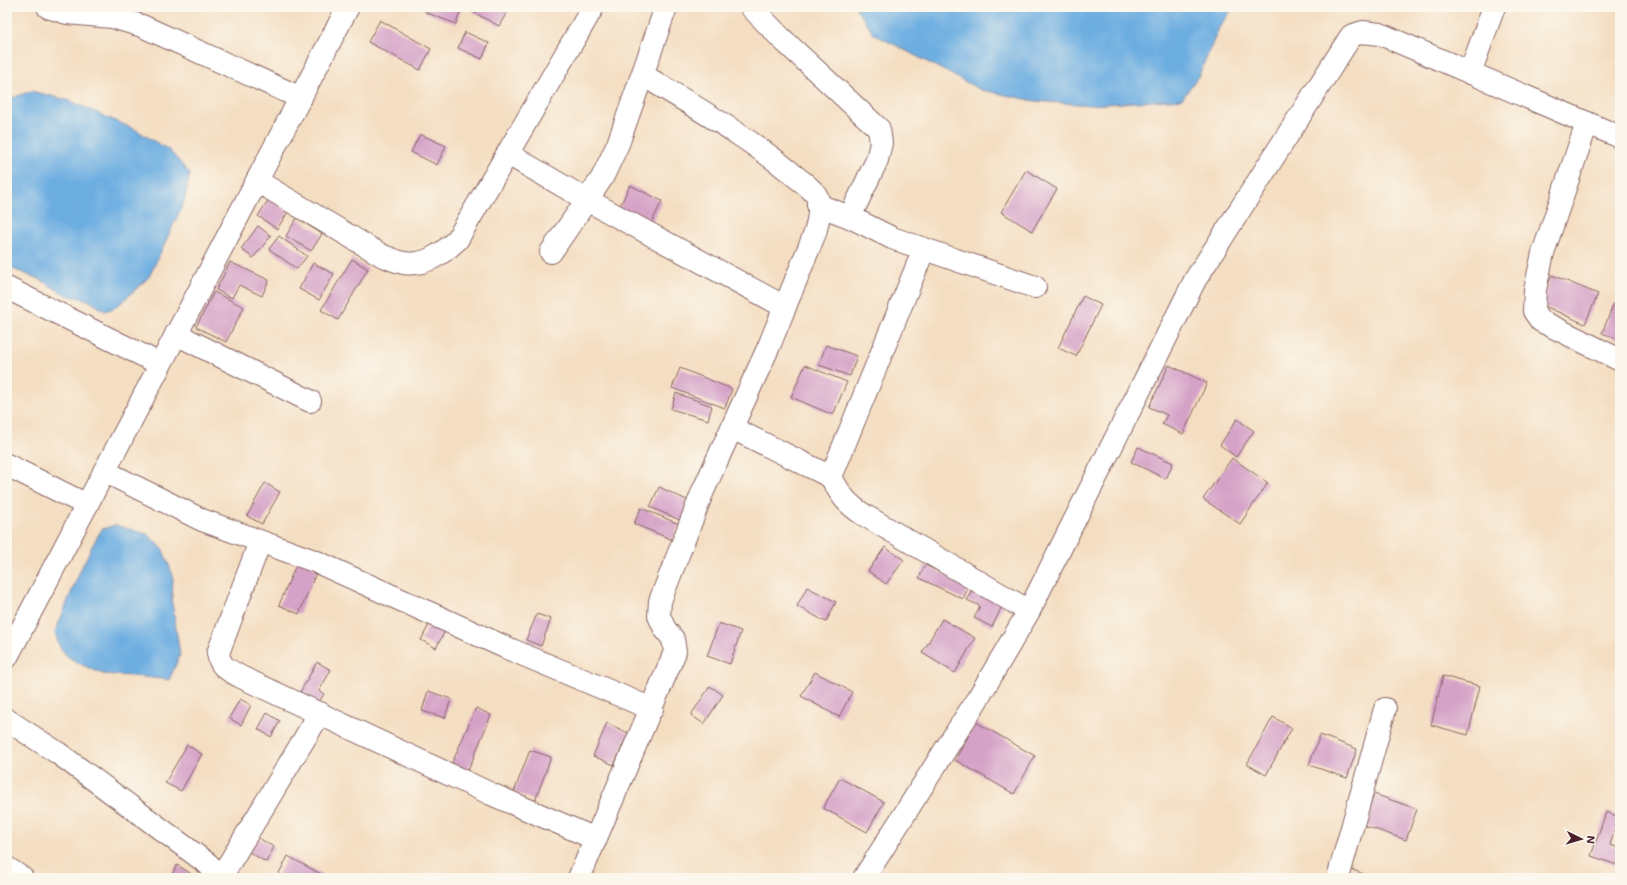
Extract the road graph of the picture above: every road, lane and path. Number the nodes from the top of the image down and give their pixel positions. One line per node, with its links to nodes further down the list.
1 (48, 7): 7 (street)
2 (348, 7): 10 (street)
3 (593, 7): 13 (street)
4 (666, 7): 9 (street)
5 (751, 7): 17 (street)
6 (1494, 7): 8 (street)
7 (113, 12): 10 (street)
8 (1470, 73): 11 (street); 33 (street)
9 (643, 75): 15 (street); 16 (street)
10 (301, 98): 14 (street)
11 (1587, 123): 12 (street); 24 (street)
12 (1620, 138)
13 (508, 154): 14 (street); 15 (street)
14 (257, 181): 23 (street)
15 (587, 200): 19 (street); 22 (street)
16 (818, 205): 17 (street); 22 (street)
17 (850, 217): 18 (street)
18 (924, 249): 20 (street); 30 (street)
19 (551, 252)
20 (1035, 287)
21 (7, 288): 25 (street)
22 (785, 307): 27 (street)
23 (176, 334): 25 (street); 26 (street)
24 (1620, 360)
25 (160, 364): 29 (street)
26 (310, 401)
27 (732, 428): 30 (street); 35 (street)
28 (7, 465): 31 (street)
29 (104, 471): 31 (street); 32 (street)
30 (831, 477): 33 (street)
31 (87, 505): 34 (street)
32 (260, 542): 35 (street); 37 (street)
33 (1029, 611): 44 (street)
34 (8, 654)
35 (652, 709): 39 (street)
36 (1385, 709): 45 (street)
37 (320, 713): 39 (street); 41 (street)
38 (7, 720): 41 (street)
39 (596, 839): 43 (street)
40 (7, 868): 42 (street)
41 (221, 877)
42 (22, 878)
43 (579, 878)
44 (864, 878)
45 (1338, 878)

